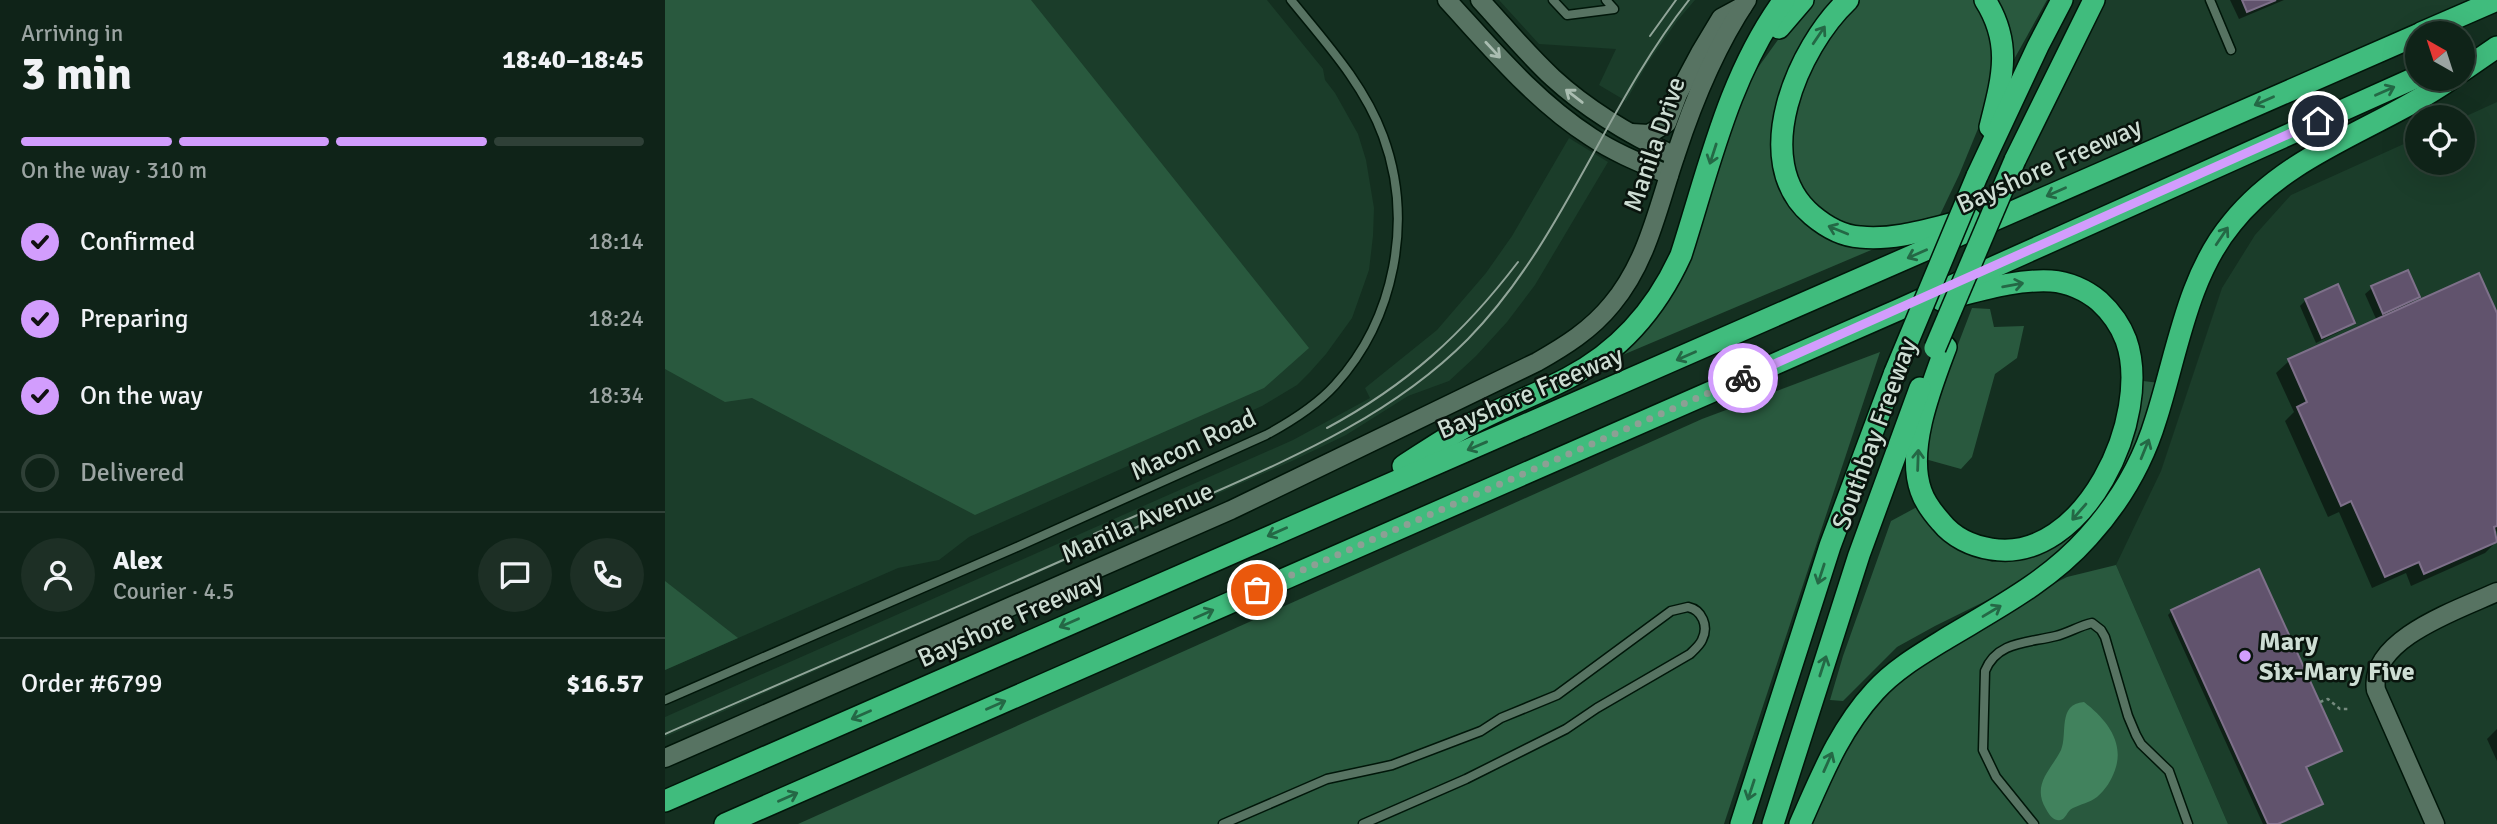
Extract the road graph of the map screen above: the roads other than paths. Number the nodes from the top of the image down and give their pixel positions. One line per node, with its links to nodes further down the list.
1 (1291, 0): 35 (lane, Macon Road)
2 (1447, 0): 27 (main road, one-way to 27)
3 (1480, 0): 25 (main road, one-way to 3)
4 (1553, 0): 5 (lane)
5 (1606, 0)
6 (1784, 0): 23 (highway)
7 (1803, 0): 23 (highway)
8 (1848, 0): 29 (highway, one-way to 8)
9 (1985, 0): 28 (highway)
10 (2062, 0): 28 (highway, Southbay Freeway)
11 (2094, 0): 32 (highway, Southbay Freeway, bridge)
12 (2210, 0): 19 (lane)
13 (2497, 0): 15 (highway, Bayshore Freeway)
14 (1745, 3): 25 (main road); 26 (main road, Manila Drive)
15 (2449, 21)
16 (2405, 40): 29 (highway, Bayshore Freeway, one-way to 29)
17 (2497, 40): 20 (highway)
18 (2497, 47): 21 (highway)
19 (2231, 50)
20 (2475, 50)
21 (2475, 62)
22 (2405, 81): 31 (highway, one-way to 22)
23 (1734, 90): 33 (highway, one-way to 33)
24 (2433, 91): 43 (highway, one-way to 24)
25 (1631, 133): 26 (main road)
26 (1675, 156): 27 (main road, Manila Drive)
27 (1669, 175): 30 (main road, Manila Drive)
28 (1977, 176): 41 (highway, Southbay Freeway, one-way to 41, bridge)
29 (2024, 206): 33 (highway, Bayshore Freeway, one-way to 33)
30 (1612, 304): 36 (main road, Manila Avenue)
31 (1898, 310): 32 (highway, one-way to 32); 38 (highway, one-way to 31)
32 (1941, 347): 42 (highway, Southbay Freeway, one-way to 32)
33 (1340, 504): 37 (highway, Bayshore Freeway, one-way to 37)
34 (2497, 592): 46 (main road)
35 (665, 700)
36 (665, 758)
37 (665, 801)
38 (725, 824)
39 (1223, 824): 40 (lane)
40 (1363, 824)
41 (1741, 824)
42 (1773, 824)
43 (1800, 824)
44 (2034, 824): 45 (lane)
45 (2188, 824)
46 (2435, 824)

